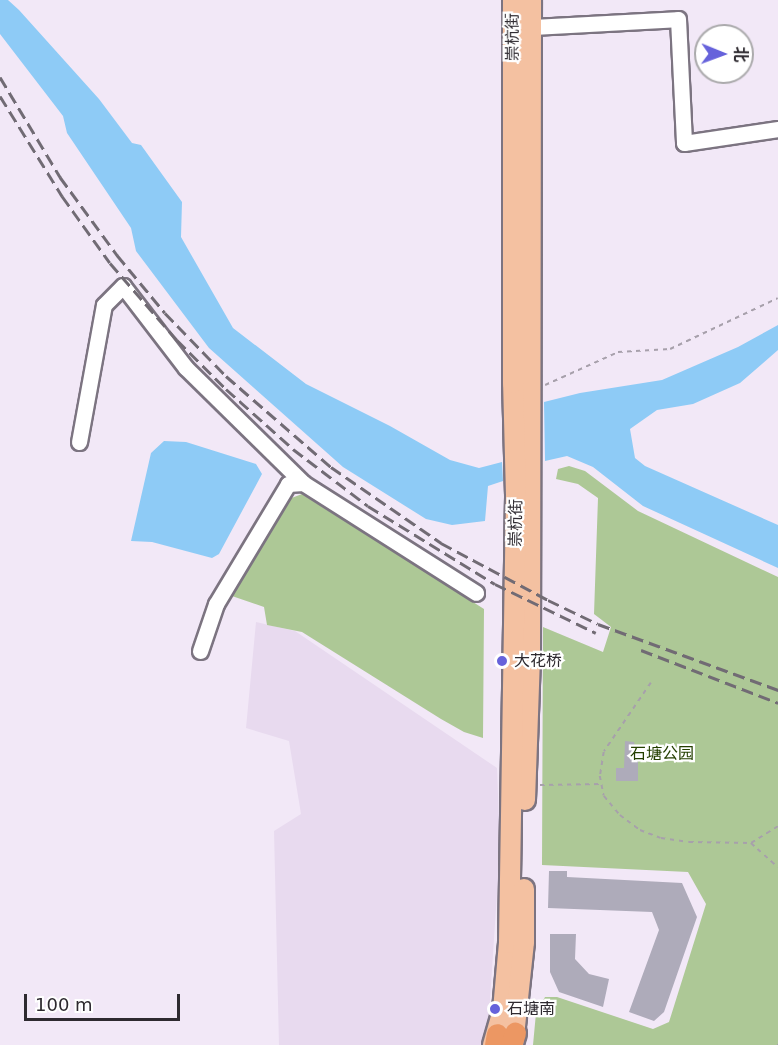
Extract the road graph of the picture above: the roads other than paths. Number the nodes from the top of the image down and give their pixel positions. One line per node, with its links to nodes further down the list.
1 (513, 0): 9 (main road, 崇杭街)
2 (531, 0): 3 (main road, 崇杭街)
3 (531, 27): 4 (street); 9 (main road, 崇杭街)
4 (778, 129)
5 (79, 442): 6 (street)
6 (303, 483): 7 (street); 8 (street)
7 (476, 593)
8 (200, 651)
9 (504, 1041)

